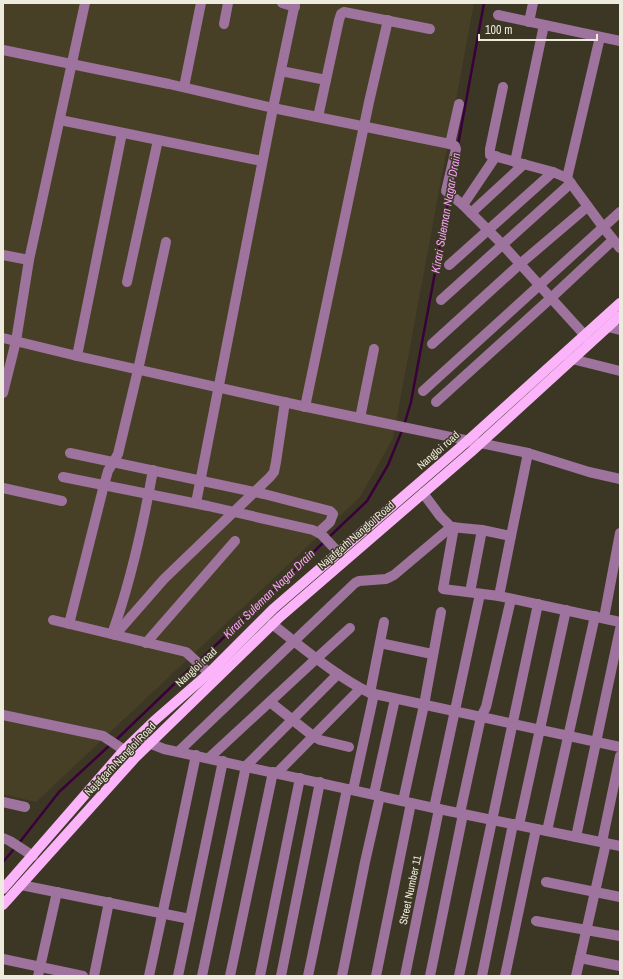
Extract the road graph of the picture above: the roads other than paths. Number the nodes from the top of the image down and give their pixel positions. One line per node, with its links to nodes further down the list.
1 (85, 3): 16 (street)
2 (201, 3): 19 (street)
3 (228, 3): 10 (street)
4 (282, 3): 6 (street)
5 (533, 3): 9 (street)
6 (295, 5): 17 (street)
7 (498, 15): 9 (street)
8 (388, 20): 12 (street); 18 (street); 25 (street)
9 (529, 22): 11 (street)
10 (224, 24)
11 (544, 25): 13 (street); 31 (street)
12 (430, 29)
13 (600, 37): 14 (street); 33 (street)
14 (620, 42)
15 (3, 50): 16 (street)
16 (72, 65): 19 (street); 24 (street)
17 (281, 71): 18 (street); 22 (street)
18 (326, 80): 23 (street)
19 (184, 87): 22 (street)
20 (503, 87): 29 (street)
21 (459, 104): 28 (street)
22 (273, 108): 23 (street); 30 (street)
23 (318, 117): 25 (street)
24 (60, 120): 26 (street); 44 (street)
25 (364, 126): 28 (street); 70 (street)
26 (122, 133): 27 (street); 61 (street)
27 (158, 140): 30 (street); 47 (street)
28 (450, 144): 34 (street)
29 (496, 156): 31 (street); 34 (street)
30 (262, 161): 65 (street)
31 (520, 163): 32 (street); 37 (street)
32 (553, 172): 33 (street); 39 (street)
33 (569, 180): 35 (street); 41 (street)
34 (456, 199): 37 (street)
35 (587, 207): 38 (street); 45 (street)
36 (620, 212): 38 (street)
37 (471, 213): 39 (street)
38 (603, 227): 42 (street); 48 (street)
39 (488, 231): 41 (street); 46 (street)
40 (166, 242): 63 (street)
41 (502, 244): 45 (street); 50 (street)
42 (617, 244): 49 (street)
43 (3, 254): 44 (street)
44 (29, 260): 57 (street)
45 (520, 264): 48 (street); 58 (street)
46 (449, 265)
47 (127, 282)
48 (539, 285): 49 (street); 66 (street)
49 (551, 298): 56 (street); 69 (street)
50 (441, 300)
51 (620, 302): 56 (main road, Nangloi road)
52 (620, 316): 53 (main road, Najafgarh Nangloi Road)
53 (608, 327): 54 (street); 56 (main road, Najafgarh Nangloi Road)
54 (620, 330)
55 (3, 338): 57 (street)
56 (588, 338): 60 (main road, Nangloi road); 62 (main road, Najafgarh Nangloi Road)
57 (16, 341): 61 (street); 67 (street)
58 (432, 344)
59 (374, 349): 71 (street)
60 (563, 353): 62 (street); 72 (main road, Nangloi road)
61 (77, 356): 63 (street)
62 (572, 359): 64 (street); 73 (main road, Najafgarh Nangloi Road)
63 (138, 370): 65 (street); 76 (street)
64 (620, 371)
65 (218, 388): 68 (street); 80 (street)
66 (423, 391)
67 (3, 392)
68 (285, 402): 70 (street); 83 (street)
69 (436, 402)
70 (305, 407): 71 (street)
71 (360, 418): 72 (street)
72 (468, 441): 73 (street); 95 (main road, Nangloi road)
73 (480, 444): 75 (street); 84 (main road, Najafgarh Nangloi Road)
74 (70, 453): 76 (street)
75 (528, 453): 79 (street); 93 (street)
76 (112, 462): 77 (street); 81 (street)
77 (153, 470): 80 (street); 85 (street)
78 (63, 477): 81 (street)
79 (620, 479)
80 (200, 480): 83 (street); 87 (street)
81 (104, 485): 85 (street); 106 (street)
82 (3, 488): 86 (street)
83 (254, 492): 88 (street); 92 (street)
84 (423, 493): 89 (street); 107 (main road, Najafgarh Nangloi Road)
85 (149, 494): 87 (street); 110 (street)
86 (62, 501)
87 (196, 504): 88 (street)
88 (234, 512): 92 (street); 110 (street)
89 (453, 527): 90 (street); 96 (street); 111 (street)
90 (482, 530): 93 (street); 96 (street, Street Number 11)
91 (620, 533): 102 (street)
92 (320, 534): 95 (street)
93 (511, 536): 97 (street)
94 (234, 541): 112 (street)
95 (338, 552): 116 (main road, Nangloi road)
96 (475, 593): 97 (street); 122 (street, Street Number 11)
97 (499, 596): 98 (street)
98 (511, 599): 99 (street); 124 (street)
99 (538, 604): 100 (street); 126 (street)
100 (566, 610): 102 (street); 127 (street)
101 (441, 612): 114 (street)
102 (599, 617): 105 (street); 129 (street)
103 (53, 620): 106 (street)
104 (384, 622): 113 (street)
105 (620, 622)
106 (69, 624): 110 (street)
107 (272, 624): 111 (street); 132 (main road, Najafgarh Nangloi Road)
108 (350, 628): 115 (street)
109 (620, 629): 131 (street)
110 (113, 635): 112 (street)
111 (294, 641): 115 (street); 136 (street)
112 (146, 642): 116 (street)
113 (380, 643): 114 (street); 118 (street)
114 (432, 654): 121 (street)
115 (317, 658): 117 (street); 120 (street)
116 (208, 673): 130 (main road, Nangloi road)
117 (338, 674): 118 (street); 125 (street)
118 (368, 692): 119 (street); 128 (street); 145 (street)
119 (395, 699): 121 (street); 146 (street)
120 (270, 702): 125 (street); 139 (street)
121 (424, 705): 122 (street); 148 (street)
122 (454, 711): 124 (street); 150 (street, Street Number 11)
123 (3, 715): 135 (street)
124 (481, 717): 126 (street); 151 (street)
125 (292, 720): 128 (street); 141 (street)
126 (512, 724): 127 (street); 152 (street)
127 (540, 730): 129 (street); 153 (street)
128 (313, 736): 133 (street); 142 (street)
129 (568, 736): 131 (street); 155 (street)
130 (139, 737): 132 (street); 135 (main road, Nangloi road)
131 (595, 742): 134 (street); 156 (street)
132 (149, 743): 136 (street); 162 (main road, Najafgarh Nangloi Road)
133 (349, 747)
134 (620, 747)
135 (124, 750): 160 (main road, Nangloi road)
136 (179, 751): 137 (street)
137 (196, 755): 139 (street); 169 (street)
138 (620, 756): 158 (street)
139 (209, 758): 140 (street)
140 (223, 761): 141 (street); 170 (street)
141 (246, 766): 142 (street); 182 (street)
142 (275, 773): 143 (street); 183 (street)
143 (300, 778): 144 (street); 184 (street)
144 (320, 782): 145 (street); 185 (street)
145 (350, 789): 146 (street); 186 (street)
146 (377, 795): 148 (street); 187 (street)
147 (3, 802): 149 (street)
148 (407, 802): 150 (street); 188 (street)
149 (25, 807)
150 (437, 808): 151 (street); 189 (street, Street Number 11)
151 (462, 814): 152 (street); 190 (street)
152 (493, 820): 153 (street); 191 (street)
153 (516, 824): 154 (street); 192 (street)
154 (536, 828): 155 (street); 193 (street)
155 (547, 831): 156 (street)
156 (576, 837): 158 (street)
157 (3, 838): 160 (street)
158 (604, 842): 159 (street); 165 (street)
159 (620, 846)
160 (33, 856): 163 (main road, Nangloi road)
161 (546, 882): 165 (street)
162 (21, 885): 164 (street); 168 (main road, Najafgarh Nangloi Road)
163 (3, 889)
164 (57, 892): 167 (street); 177 (street)
165 (594, 892): 166 (street); 172 (street)
166 (620, 897)
167 (109, 902): 169 (street); 179 (street)
168 (3, 905)
169 (163, 913): 170 (street); 180 (street)
170 (190, 919): 181 (street)
171 (536, 921): 172 (street)
172 (586, 930): 173 (street); 174 (street)
173 (620, 936)
174 (580, 958): 176 (street); 194 (street)
175 (3, 959): 177 (street)
176 (620, 966)
177 (39, 971): 178 (street)
178 (83, 976)
179 (94, 976)
180 (149, 976)
181 (178, 976)
182 (202, 976)
183 (230, 976)
184 (260, 976)
185 (281, 976)
186 (308, 976)
187 (342, 976)
188 (376, 976)
189 (405, 976)
190 (430, 976)
191 (459, 976)
192 (482, 976)
193 (505, 976)
194 (576, 976)

